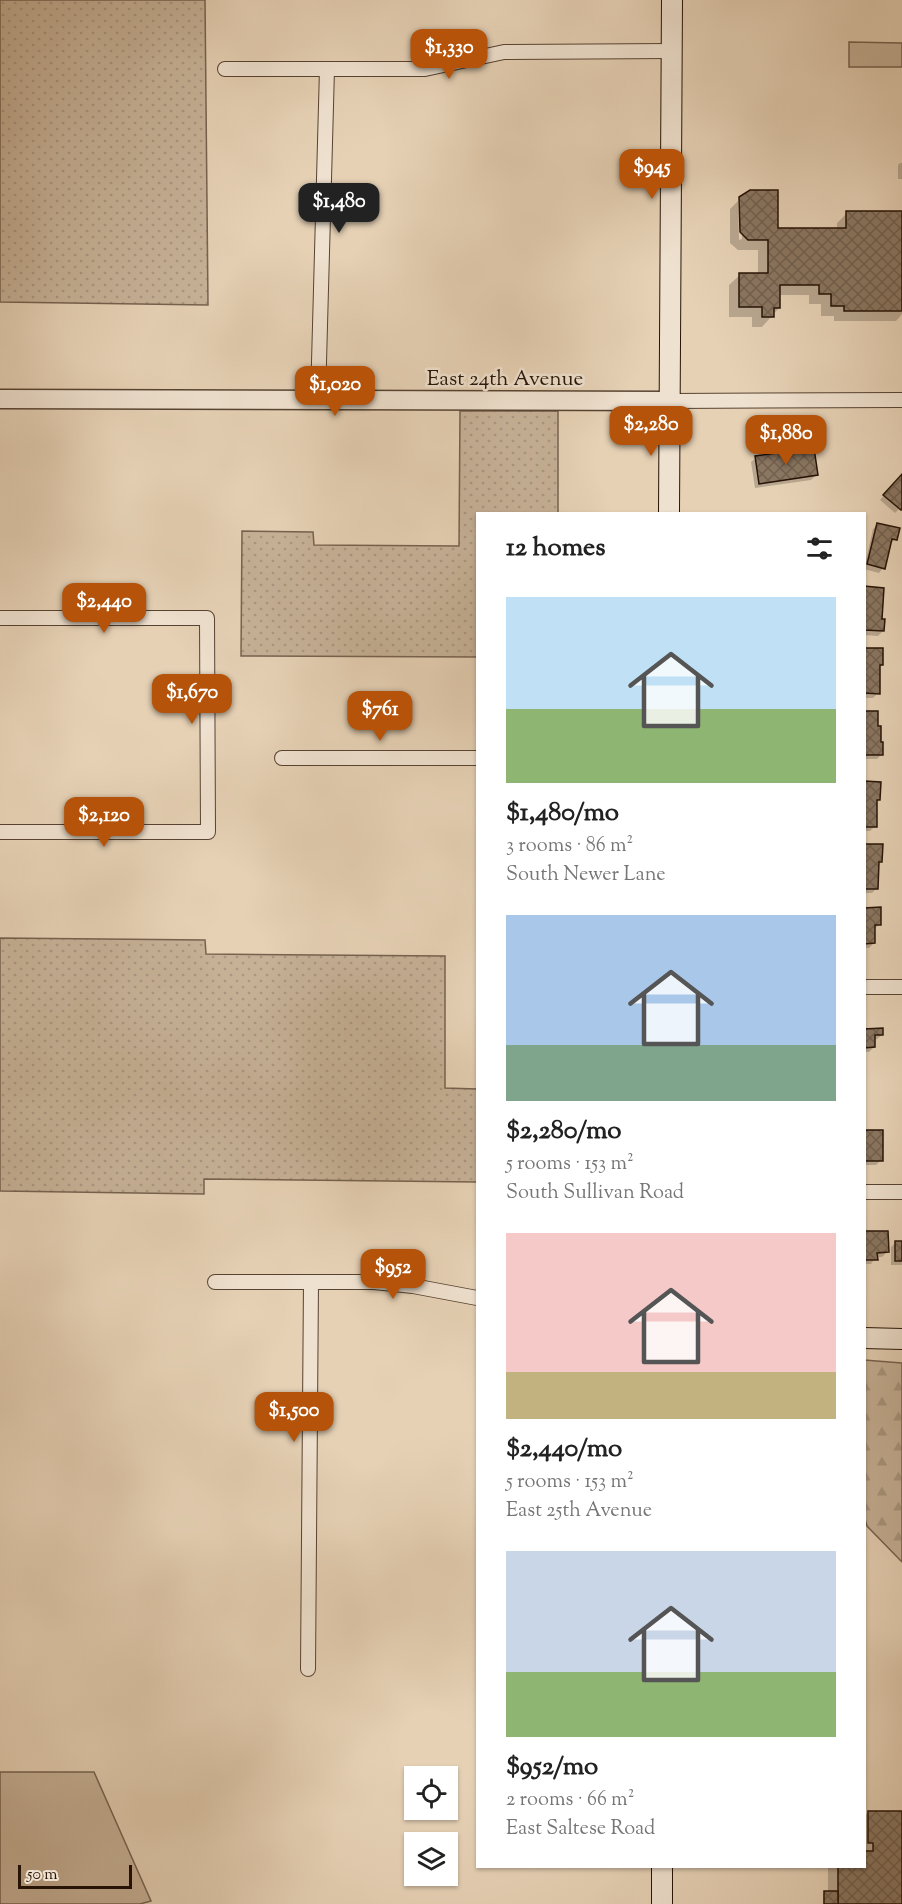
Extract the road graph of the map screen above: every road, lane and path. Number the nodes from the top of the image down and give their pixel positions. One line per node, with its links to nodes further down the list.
1 (672, 0): 2 (main road)
2 (672, 51): 4 (street); 8 (main road)
3 (225, 69): 4 (street)
4 (327, 69): 6 (street)
5 (0, 399): 6 (street, East 24th Avenue)
6 (318, 399): 8 (street, East 24th Avenue)
7 (902, 400): 8 (street, East 24th Avenue)
8 (670, 401): 9 (main road)
9 (669, 512)
10 (0, 618): 13 (street)
11 (282, 758): 12 (street)
12 (476, 758)
13 (0, 832)
14 (866, 987): 15 (street)
15 (902, 987)
16 (866, 1192): 17 (street)
17 (902, 1192)
18 (215, 1282): 19 (street)
19 (311, 1282): 20 (street); 23 (street)
20 (476, 1298)
21 (866, 1338): 22 (main road)
22 (902, 1339)
23 (308, 1669)
24 (662, 1868): 25 (main road)
25 (662, 1904)

